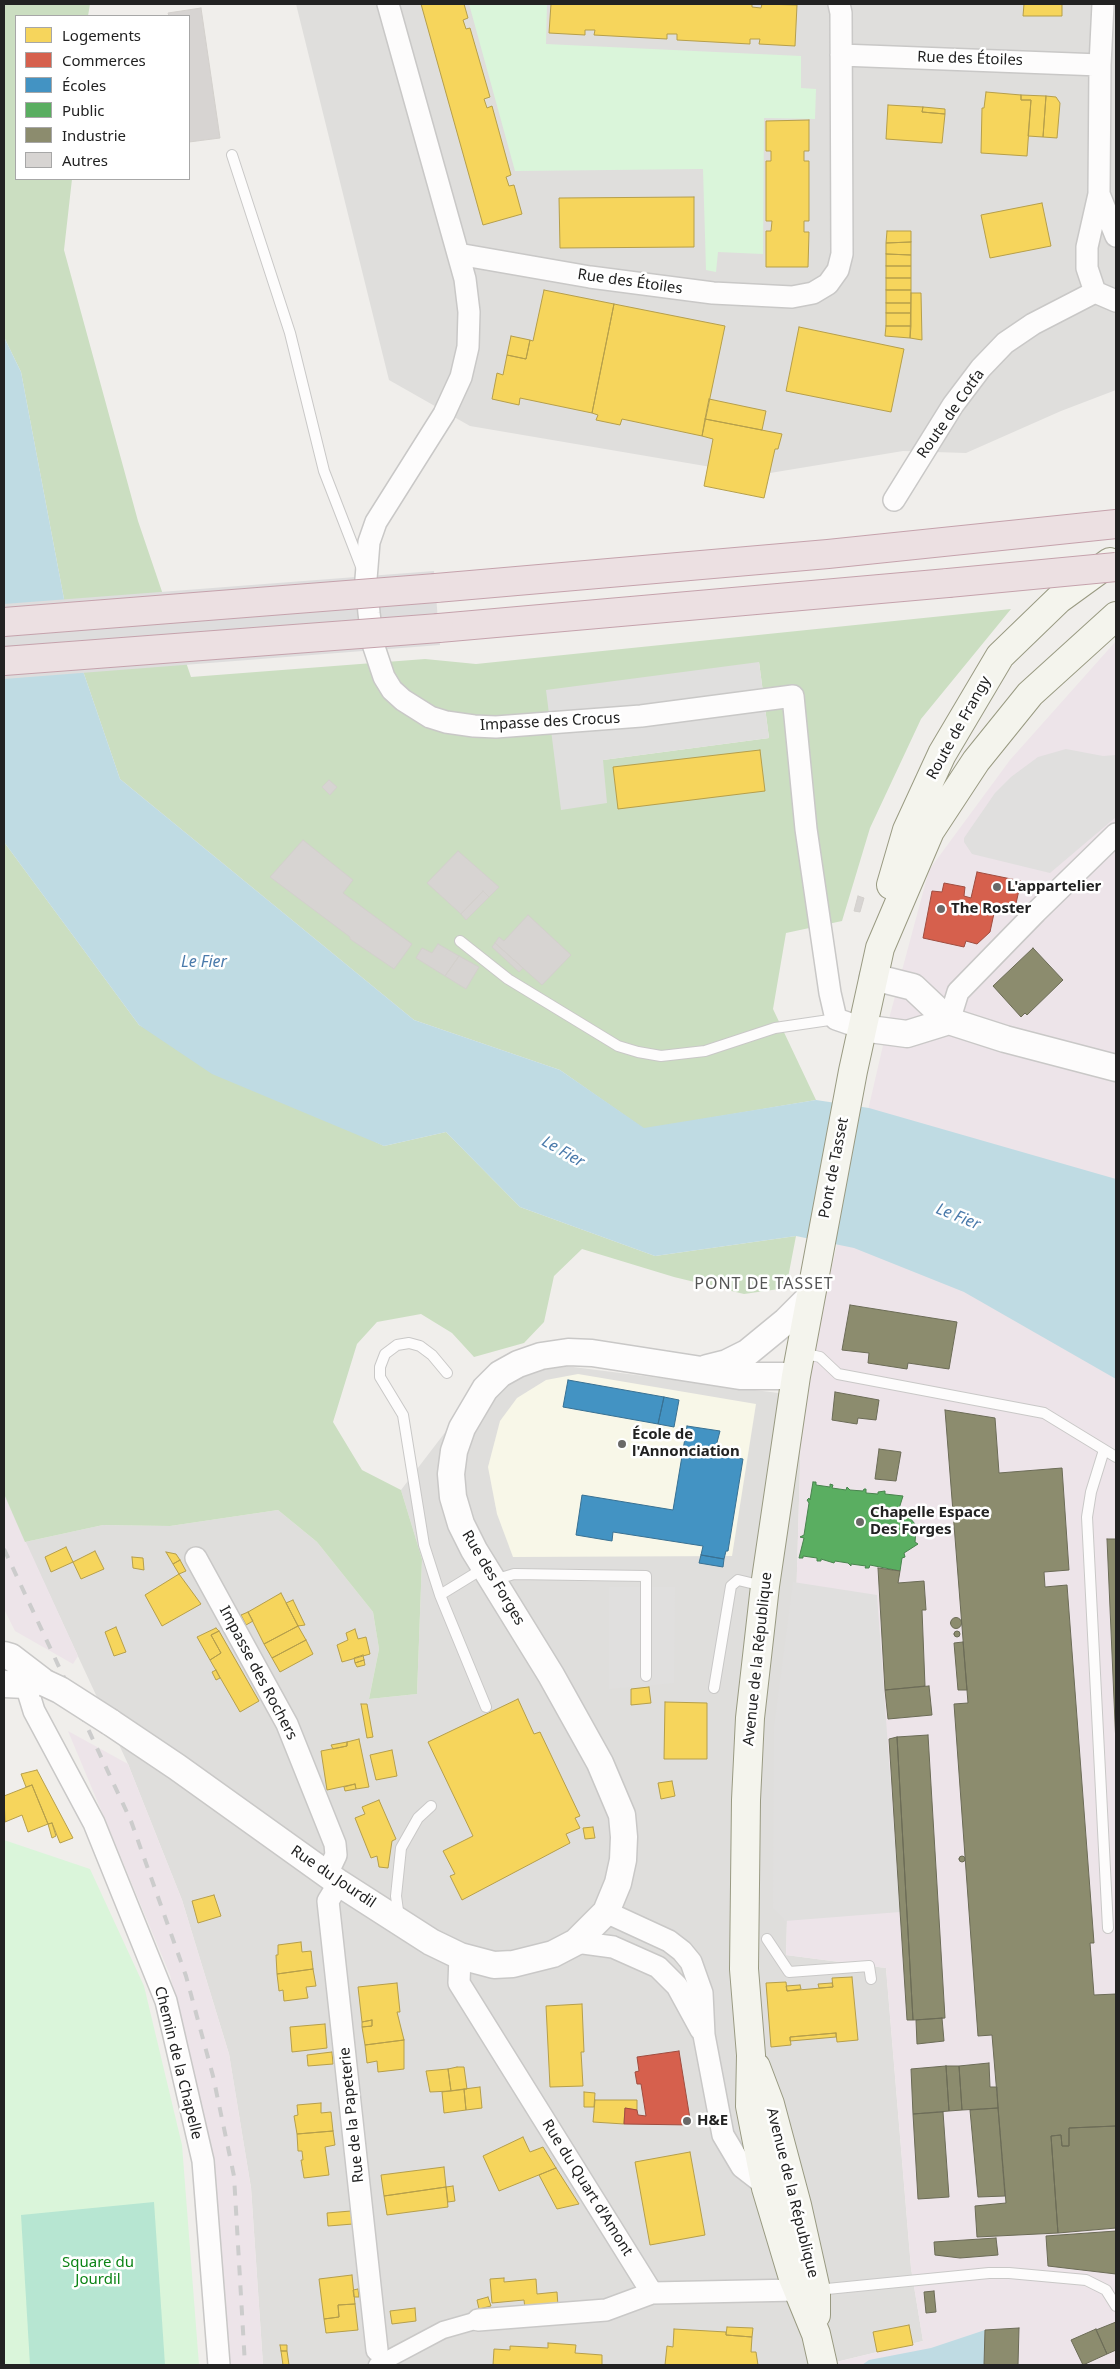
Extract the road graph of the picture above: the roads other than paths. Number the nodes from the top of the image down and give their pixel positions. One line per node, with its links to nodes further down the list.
1 (388, 4): 9 (street)
2 (839, 4): 4 (street, Rue des Étoiles)
3 (1103, 4): 5 (street)
4 (841, 55): 5 (street, Rue des Étoiles); 9 (street, Rue des Étoiles)
5 (1100, 65): 7 (street)
6 (232, 155): 16 (lane)
7 (1099, 194): 8 (street); 10 (street)
8 (1116, 236)
9 (458, 254): 16 (street, Impasse des Crocus)
10 (1095, 292): 11 (street); 12 (street, Route de Cotfa)
11 (1116, 301)
12 (894, 500)
13 (1116, 524): 18 (highway, bridge)
14 (1116, 557): 22 (main road, Route de Frangy)
15 (1116, 567): 19 (highway, bridge)
16 (366, 579): 24 (street, Impasse des Crocus)
17 (1116, 616): 22 (main road, Route de Frangy)
18 (4, 622)
19 (4, 661)
20 (1116, 834): 25 (street)
21 (460, 941): 24 (lane)
22 (880, 948): 23 (main road, Route de Frangy)
23 (873, 977): 25 (street); 26 (main road, Route de Frangy)
24 (836, 1019): 26 (street)
25 (949, 1021): 26 (street); 27 (street)
26 (862, 1028): 28 (main road, Route de Frangy)
27 (1116, 1068)
28 (853, 1071): 29 (main road, Pont de Tasset)
29 (815, 1266): 30 (main road, Avenue de la République)
30 (809, 1298): 31 (main road, Avenue de la République); 32 (street, Rue des Forges)
31 (798, 1364): 32 (street, Rue des Forges); 34 (lane); 38 (main road, Avenue de la République)
32 (696, 1370): 37 (street, Rue des Forges)
33 (448, 1373): 39 (lane)
34 (1104, 1450): 35 (lane); 48 (lane)
35 (1116, 1457)
36 (196, 1558): 45 (street, Impasse des Rochers)
37 (489, 1574): 39 (lane); 41 (lane); 46 (street, Rue des Forges)
38 (765, 1586): 42 (lane); 54 (main road, Avenue de la République)
39 (440, 1595): 43 (lane)
40 (21, 1675): 45 (street, Rue du Jourdil, bridge); 62 (street, Chemin de la Chapelle)
41 (646, 1676)
42 (714, 1688)
43 (486, 1707)
44 (431, 1806): 47 (lane)
45 (333, 1878): 47 (street, Rue du Jourdil); 61 (street, Rue de la Papeterie)
46 (606, 1912): 50 (street, Rue du Jourdil); 53 (street)
47 (400, 1922): 51 (street, Rue du Jourdil)
48 (1108, 1928)
49 (767, 1939): 52 (lane)
50 (576, 1942): 51 (street, Rue du Jourdil); 53 (street)
51 (460, 1956): 58 (street, Rue du Quart d'Amont)
52 (870, 1979)
53 (704, 2035): 55 (street)
54 (751, 2055): 55 (main road, Avenue de la République); 56 (main road, Avenue de la République)
55 (766, 2188): 56 (street); 57 (main road, Avenue de la République)
56 (797, 2204): 57 (main road, Avenue de la République)
57 (806, 2290): 58 (street); 59 (lane); 63 (main road, Avenue de la République)
58 (652, 2293): 60 (street)
59 (1116, 2306)
60 (478, 2320): 61 (street)
61 (377, 2358)
62 (219, 2365)
63 (823, 2365)

